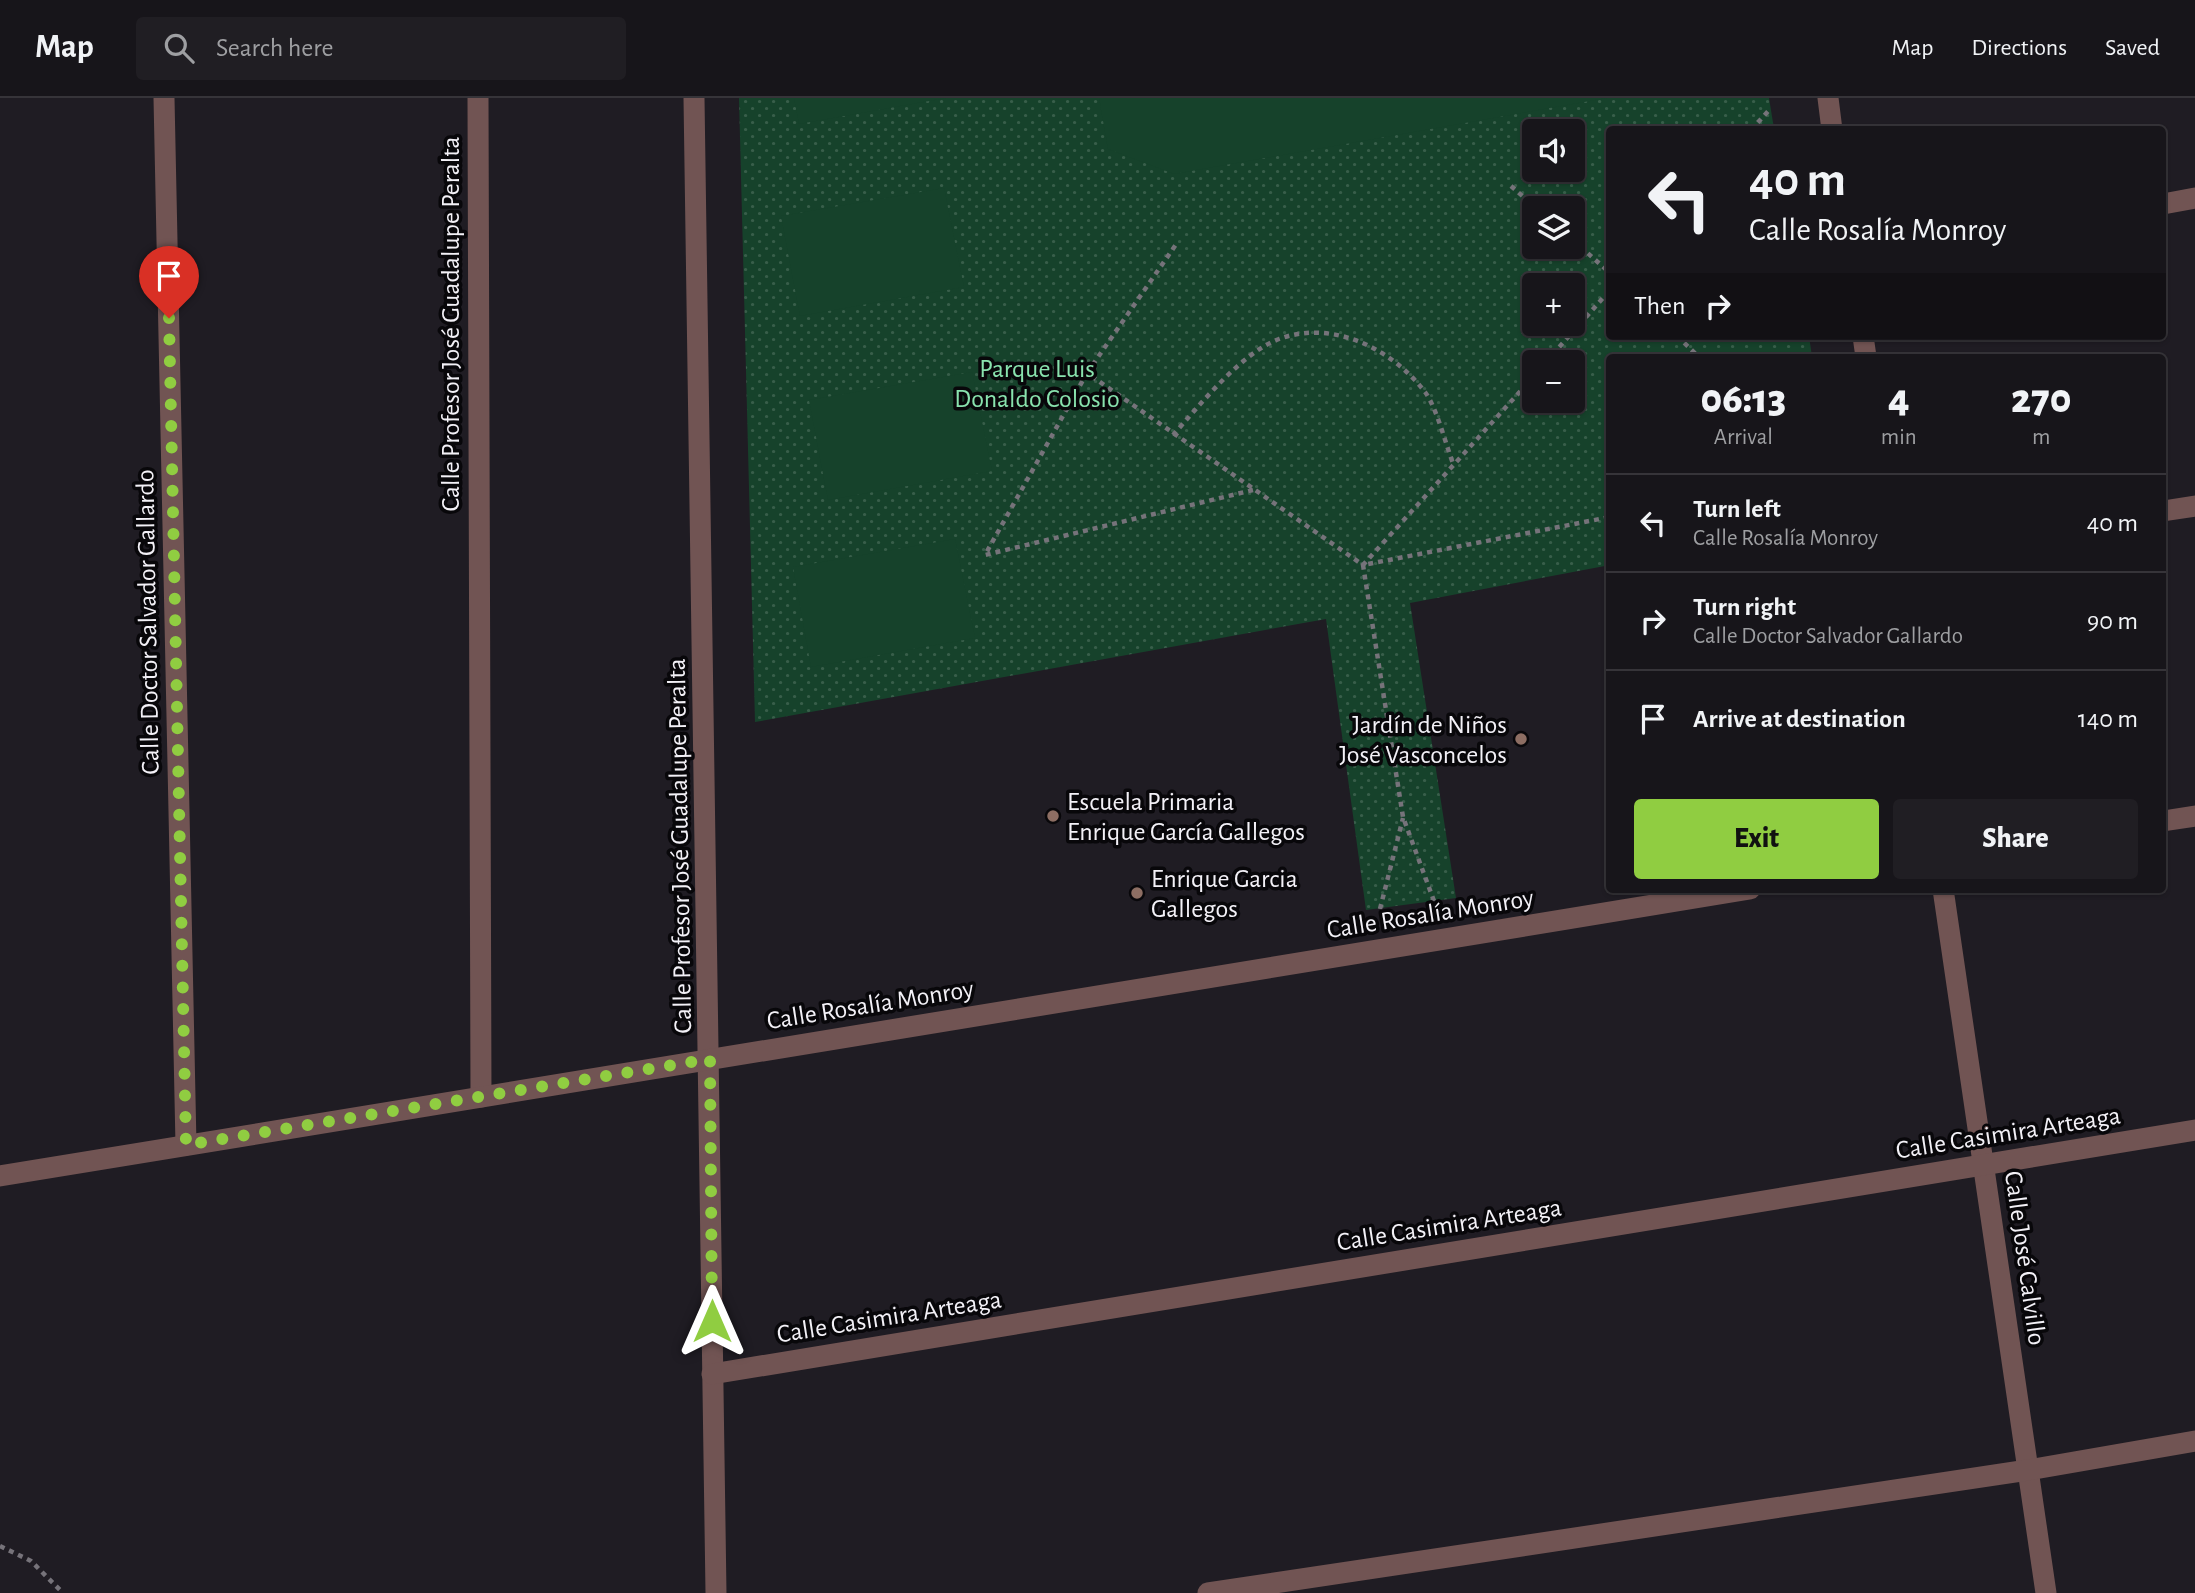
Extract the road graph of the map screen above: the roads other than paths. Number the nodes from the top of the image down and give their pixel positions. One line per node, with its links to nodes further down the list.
1 (164, 98): 17 (street, Calle Doctor Salvador Gallardo)
2 (478, 98): 15 (street, Calle Profesor José Guadalupe Peralta)
3 (694, 98): 14 (street, Calle Profesor José Guadalupe Peralta)
4 (1828, 98): 5 (street)
5 (1832, 126)
6 (2195, 198): 7 (street)
7 (2166, 203)
8 (2195, 506): 9 (street)
9 (2166, 511)
10 (2195, 816): 11 (street)
11 (2166, 821)
12 (1725, 893): 14 (street, Calle Rosalía Monroy)
13 (1944, 893): 18 (street, Calle José Calvillo)
14 (710, 1059): 15 (street, Calle Rosalía Monroy); 20 (street, Calle Profesor José Guadalupe Peralta)
15 (481, 1097): 17 (street, Calle Rosalía Monroy)
16 (2195, 1130): 18 (street, Calle Casimira Arteaga)
17 (186, 1145): 19 (street, Calle Rosalía Monroy)
18 (1984, 1165): 20 (street, Calle Casimira Arteaga); 22 (street, Calle José Calvillo)
19 (0, 1176)
20 (712, 1374): 23 (street, Calle Profesor José Guadalupe Peralta)
21 (2195, 1441): 22 (street)
22 (2028, 1470): 24 (street); 25 (street, Calle José Calvillo)
23 (716, 1593)
24 (1208, 1593)
25 (2046, 1593)

